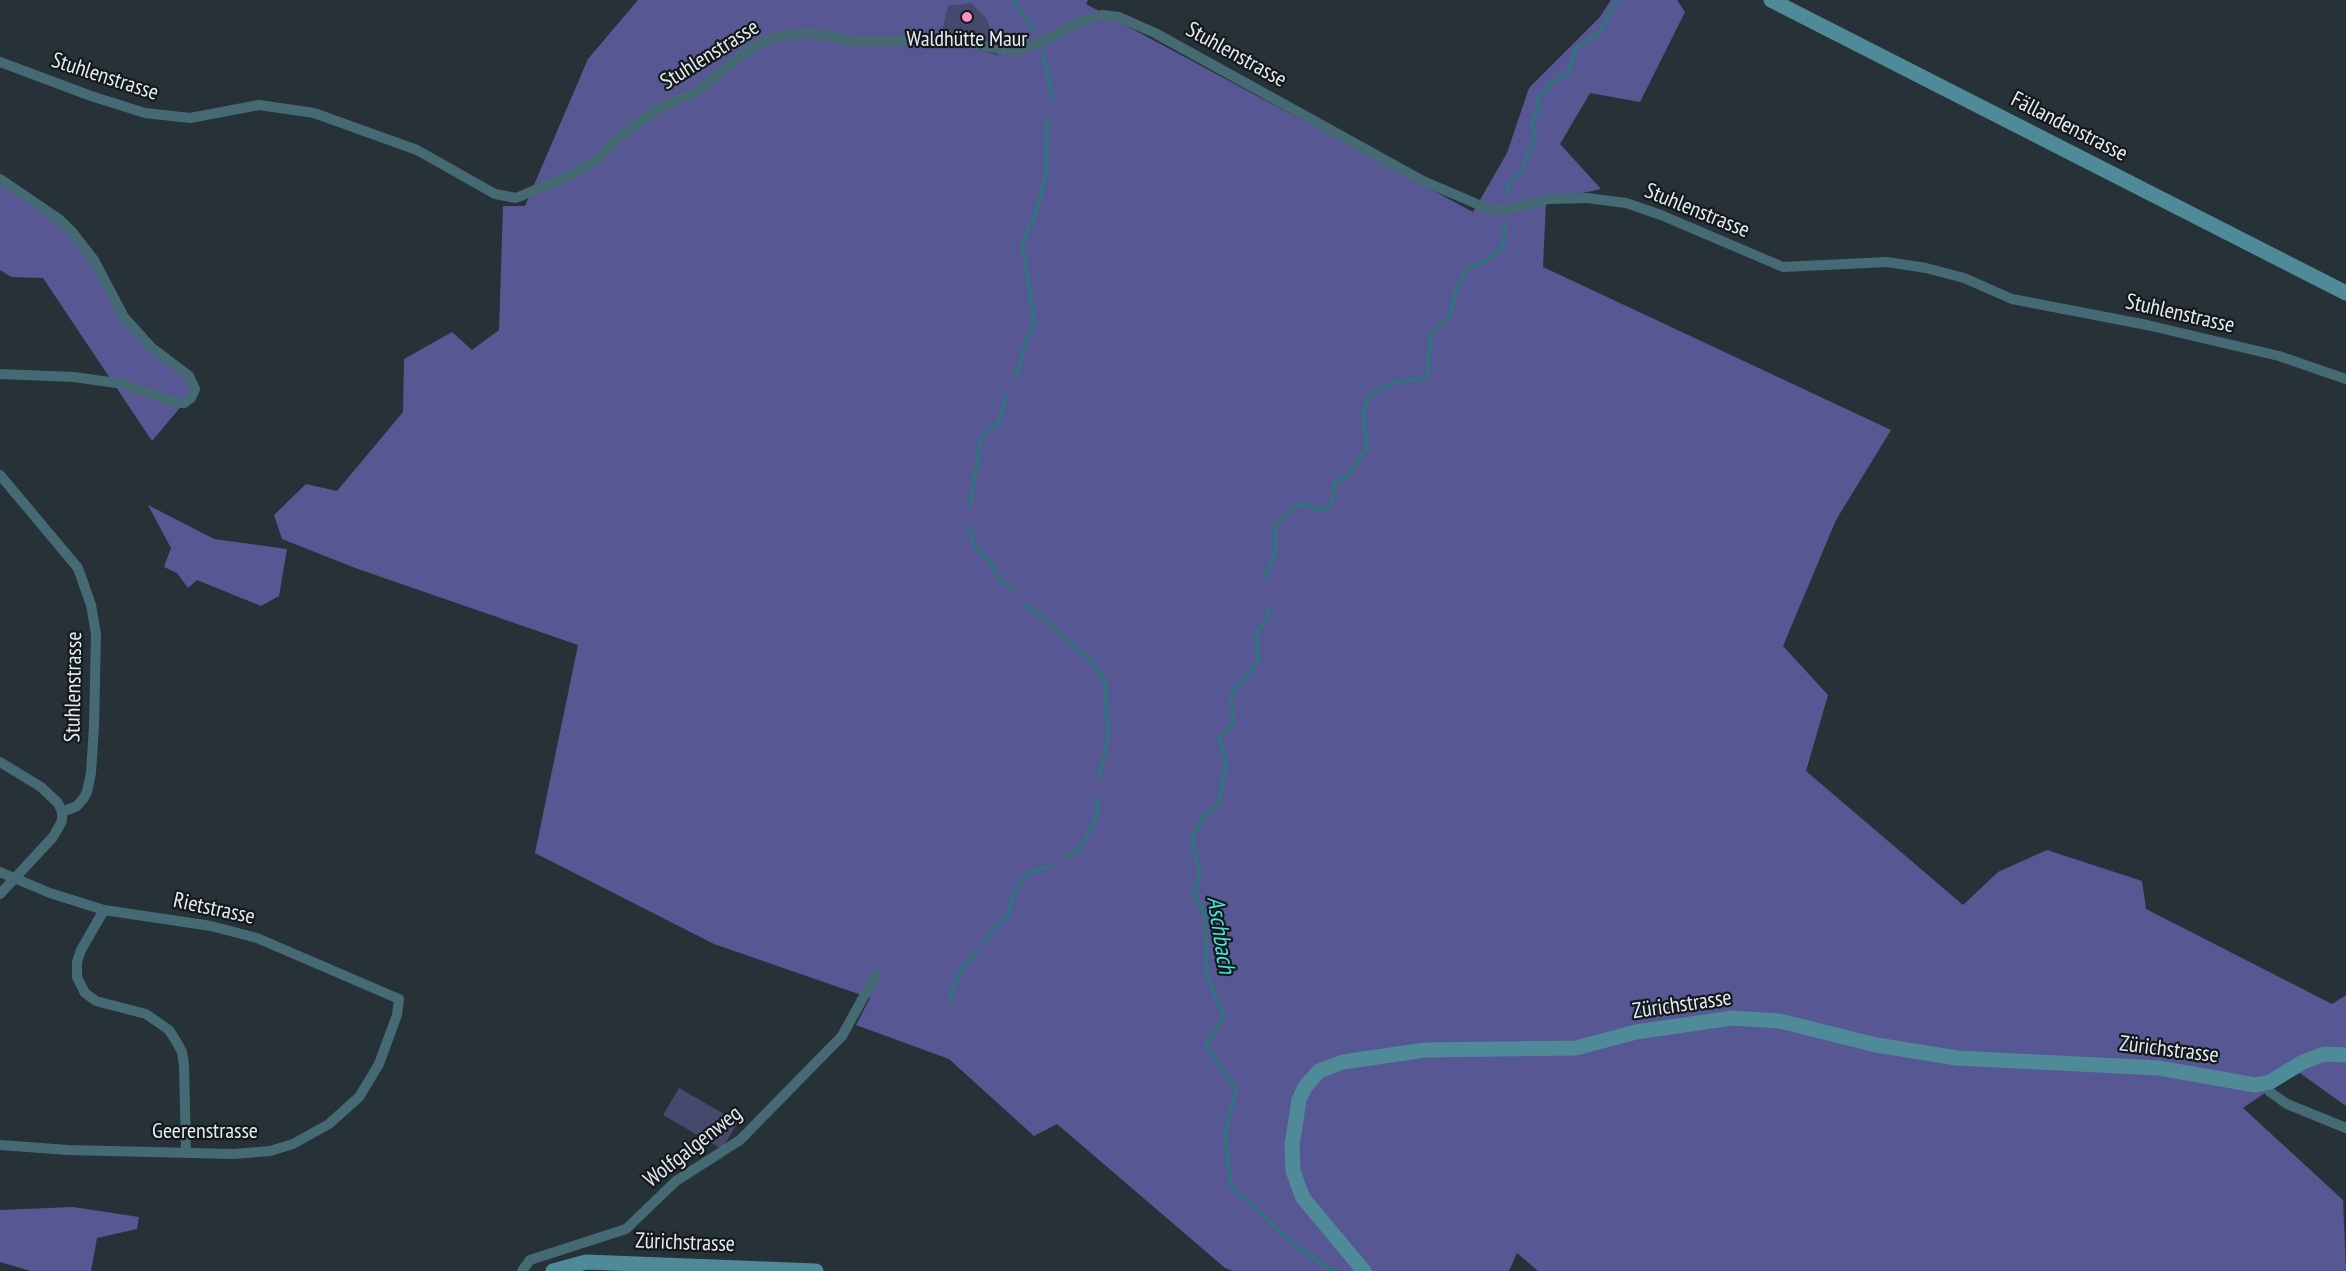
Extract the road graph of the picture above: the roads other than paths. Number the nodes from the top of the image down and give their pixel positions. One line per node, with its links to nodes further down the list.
1 (1771, 0): 4 (street, Fällandenstrasse)
2 (0, 62): 6 (street, Stuhlenstrasse)
3 (0, 179): 5 (street)
4 (2346, 293)
5 (0, 374)
6 (2346, 379)
7 (0, 475): 9 (street, Stuhlenstrasse)
8 (0, 762): 9 (street)
9 (62, 812): 11 (street)
10 (0, 872): 11 (street, Rietstrasse)
11 (14, 879): 12 (street); 13 (street, Rietstrasse)
12 (0, 894)
13 (105, 910): 15 (street, Rietstrasse); 20 (street)
14 (875, 976): 21 (street, Wolfgalgenweg)
15 (399, 999): 20 (street, Geerenstrasse)
16 (2346, 1055): 17 (street, Zürichstrasse)
17 (2264, 1083): 18 (street); 24 (street, Zürichstrasse)
18 (2346, 1128)
19 (0, 1145): 20 (street, Geerenstrasse)
20 (186, 1153)
21 (522, 1271)
22 (553, 1271): 23 (street, Zürichstrasse)
23 (816, 1271)
24 (1364, 1271)

